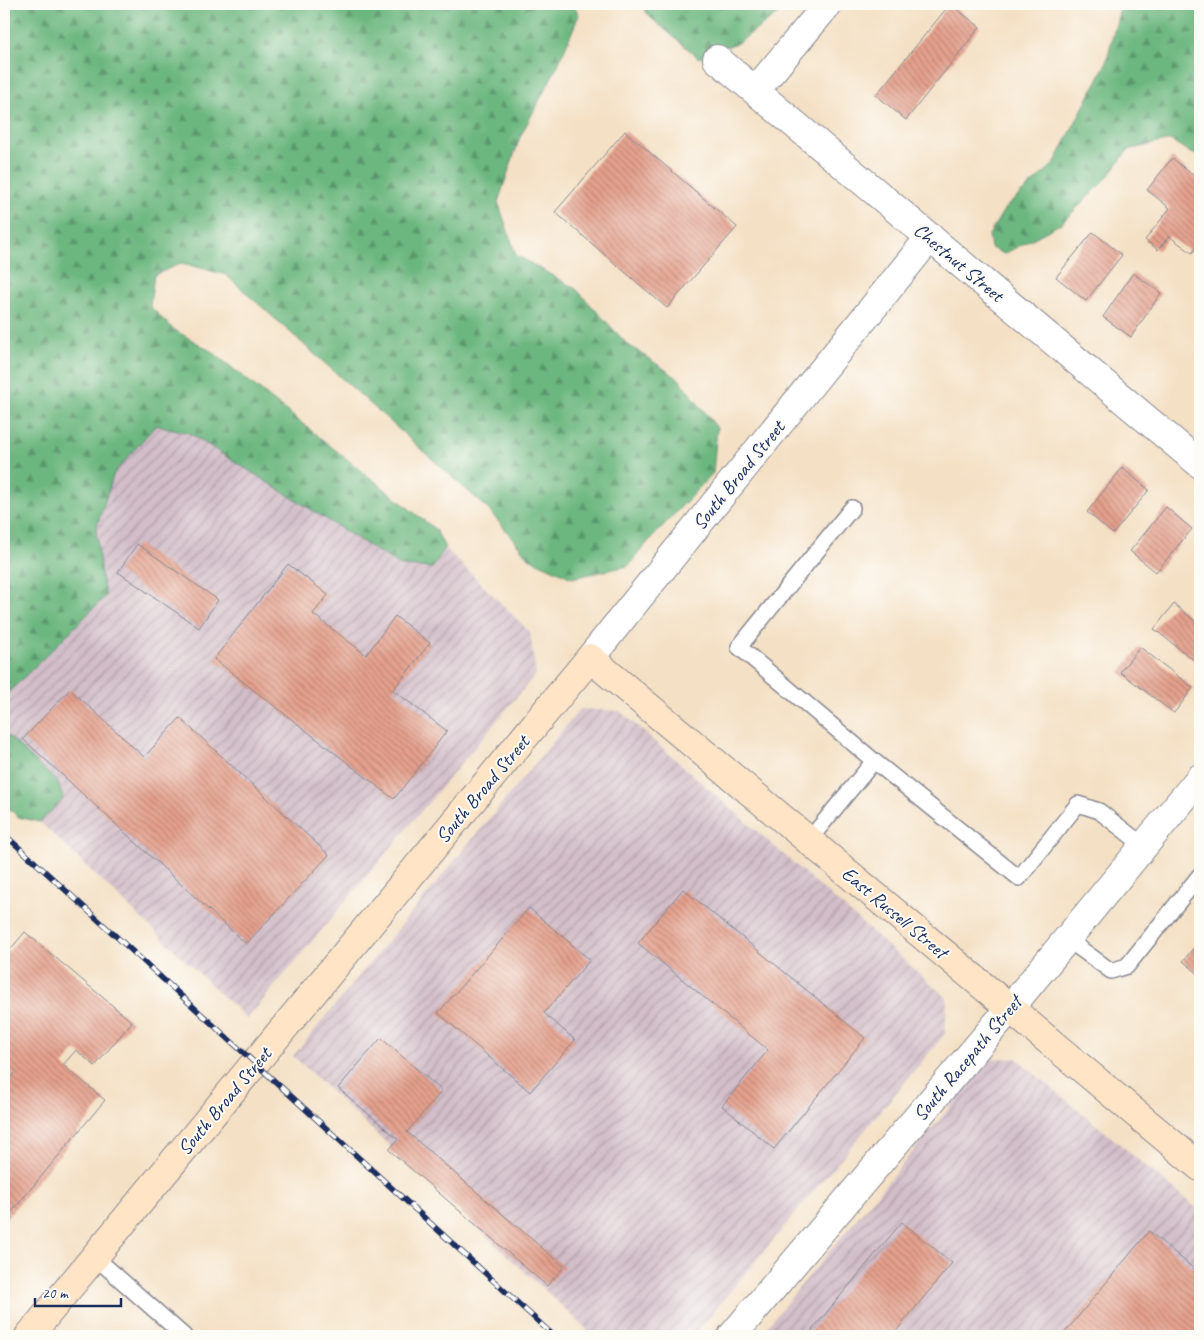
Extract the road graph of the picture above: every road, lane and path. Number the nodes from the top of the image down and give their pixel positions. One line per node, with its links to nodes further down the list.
1 (828, 4): 3 (street)
2 (718, 59): 3 (street, Chestnut Street)
3 (755, 91): 4 (street, Chestnut Street)
4 (930, 237): 5 (street, Chestnut Street); 7 (street, South Broad Street)
5 (1200, 464)
6 (852, 508): 8 (lane)
7 (590, 658): 10 (street, East Russell Street); 16 (street, South Broad Street)
8 (874, 761): 10 (lane); 11 (lane)
9 (1200, 778): 11 (street, South Racepath Street)
10 (809, 840): 14 (street, East Russell Street)
11 (1144, 846): 13 (street, South Racepath Street)
12 (1200, 875): 13 (lane)
13 (1067, 939): 14 (street, South Racepath Street)
14 (1010, 1008): 15 (street, East Russell Street); 19 (street, South Racepath Street)
15 (1200, 1167)
16 (95, 1257): 17 (street, South Broad Street); 18 (lane)
17 (29, 1336)
18 (184, 1336)
19 (732, 1336)

